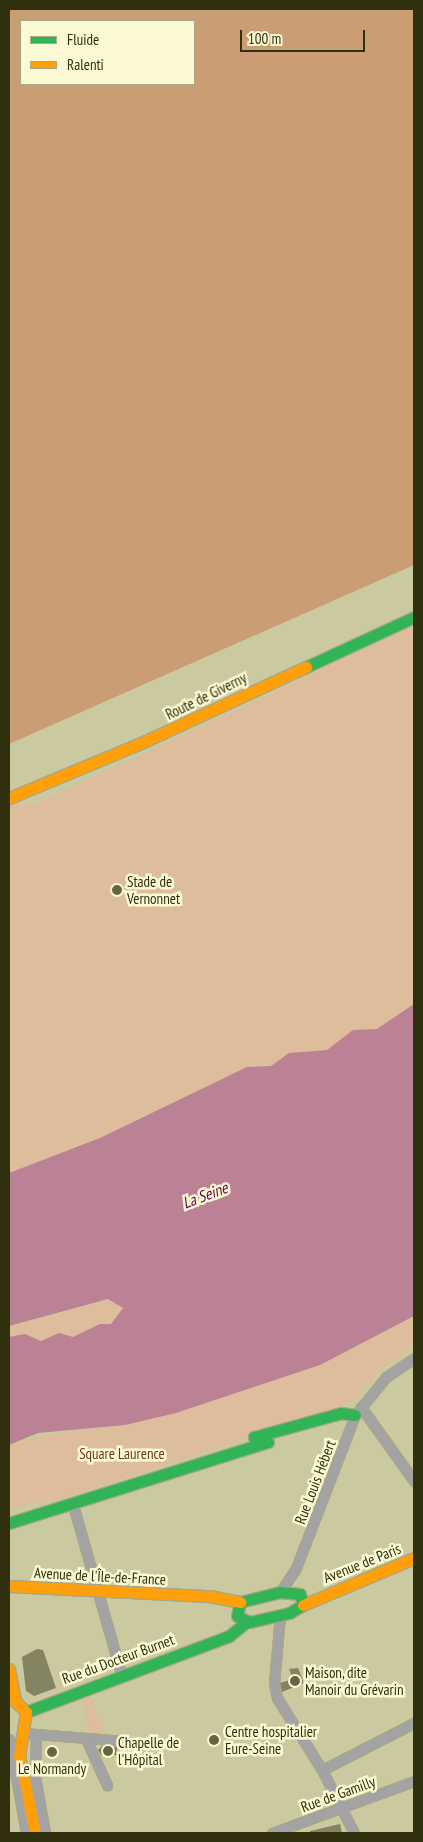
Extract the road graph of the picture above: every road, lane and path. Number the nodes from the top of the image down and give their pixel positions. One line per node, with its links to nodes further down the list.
1 (414, 617): 2 (main road, Route de Giverny)
2 (9, 798)
3 (414, 1358): 4 (street, Rue Louis Hébert)
4 (358, 1411): 5 (street); 6 (main road); 9 (street, Rue Louis Hébert)
5 (414, 1481)
6 (73, 1505): 7 (main road); 11 (street)
7 (9, 1523)
8 (414, 1558): 13 (main road, Avenue de Paris)
9 (296, 1568): 12 (street, Rue Louis Hébert); 13 (street, Rue Louis Hébert)
10 (9, 1586): 11 (main road, Avenue de l'Île-de-France)
11 (96, 1592): 14 (main road, Avenue de l'Île-de-France); 17 (street)
12 (280, 1592): 13 (main road, Avenue de l'Île-de-France); 14 (main road, Avenue de l'Île-de-France)
13 (301, 1599): 15 (main road, Avenue de l'Île-de-France)
14 (239, 1613): 15 (main road, Avenue de l'Île-de-France); 17 (main road, Rue du Docteur Burnet)
15 (280, 1615): 25 (street)
16 (9, 1669): 18 (main road)
17 (120, 1674): 19 (main road, Rue du Docteur Burnet)
18 (9, 1681): 19 (main road)
19 (26, 1712): 22 (main road)
20 (414, 1724): 25 (street)
21 (36, 1735): 22 (street); 23 (street); 31 (street)
22 (15, 1736): 29 (street); 30 (main road)
23 (86, 1739): 24 (street); 27 (street)
24 (125, 1741)
25 (322, 1770): 28 (street)
26 (414, 1781): 28 (street, Rue de Gamilly)
27 (107, 1785)
28 (340, 1808): 32 (street, Rue de Gamilly); 33 (street)
29 (26, 1833)
30 (36, 1833)
31 (45, 1833)
32 (272, 1833)
33 (354, 1833)

